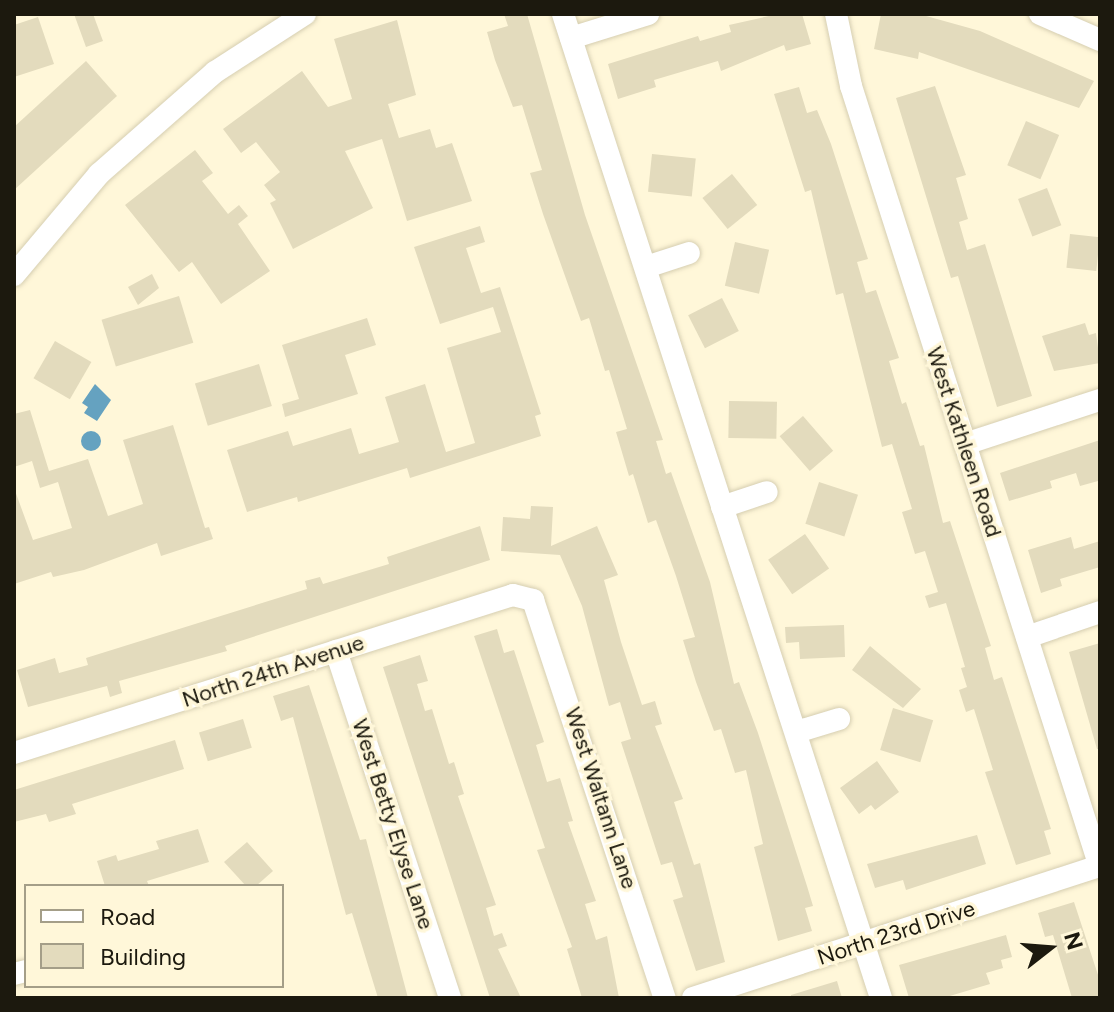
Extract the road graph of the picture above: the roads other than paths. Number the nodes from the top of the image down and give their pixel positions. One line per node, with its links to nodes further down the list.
1 (305, 14): 10 (street)
2 (563, 14): 6 (street)
3 (648, 14): 6 (street)
4 (836, 14): 12 (street, West Kathleen Road)
5 (1040, 14): 7 (street)
6 (571, 38): 9 (street)
7 (1100, 40)
8 (689, 253): 9 (street)
9 (646, 267): 14 (street)
10 (14, 275)
11 (1100, 400): 12 (street)
12 (965, 444): 17 (street, West Kathleen Road)
13 (767, 492): 14 (street)
14 (722, 507): 20 (street)
15 (533, 600): 18 (street, North 24th Avenue); 25 (street, West Waltann Lane)
16 (1100, 612): 17 (street)
17 (1027, 637): 22 (street, West Kathleen Road)
18 (336, 651): 21 (street, North 24th Avenue); 24 (street, West Betty Elyse Lane)
19 (839, 719): 20 (street)
20 (796, 732): 23 (street)
21 (14, 753)
22 (1100, 867): 23 (street, North 23rd Drive)
23 (864, 944): 26 (street, North 23rd Drive); 27 (street)
24 (450, 998)
25 (665, 998)
26 (693, 998)
27 (881, 998)

